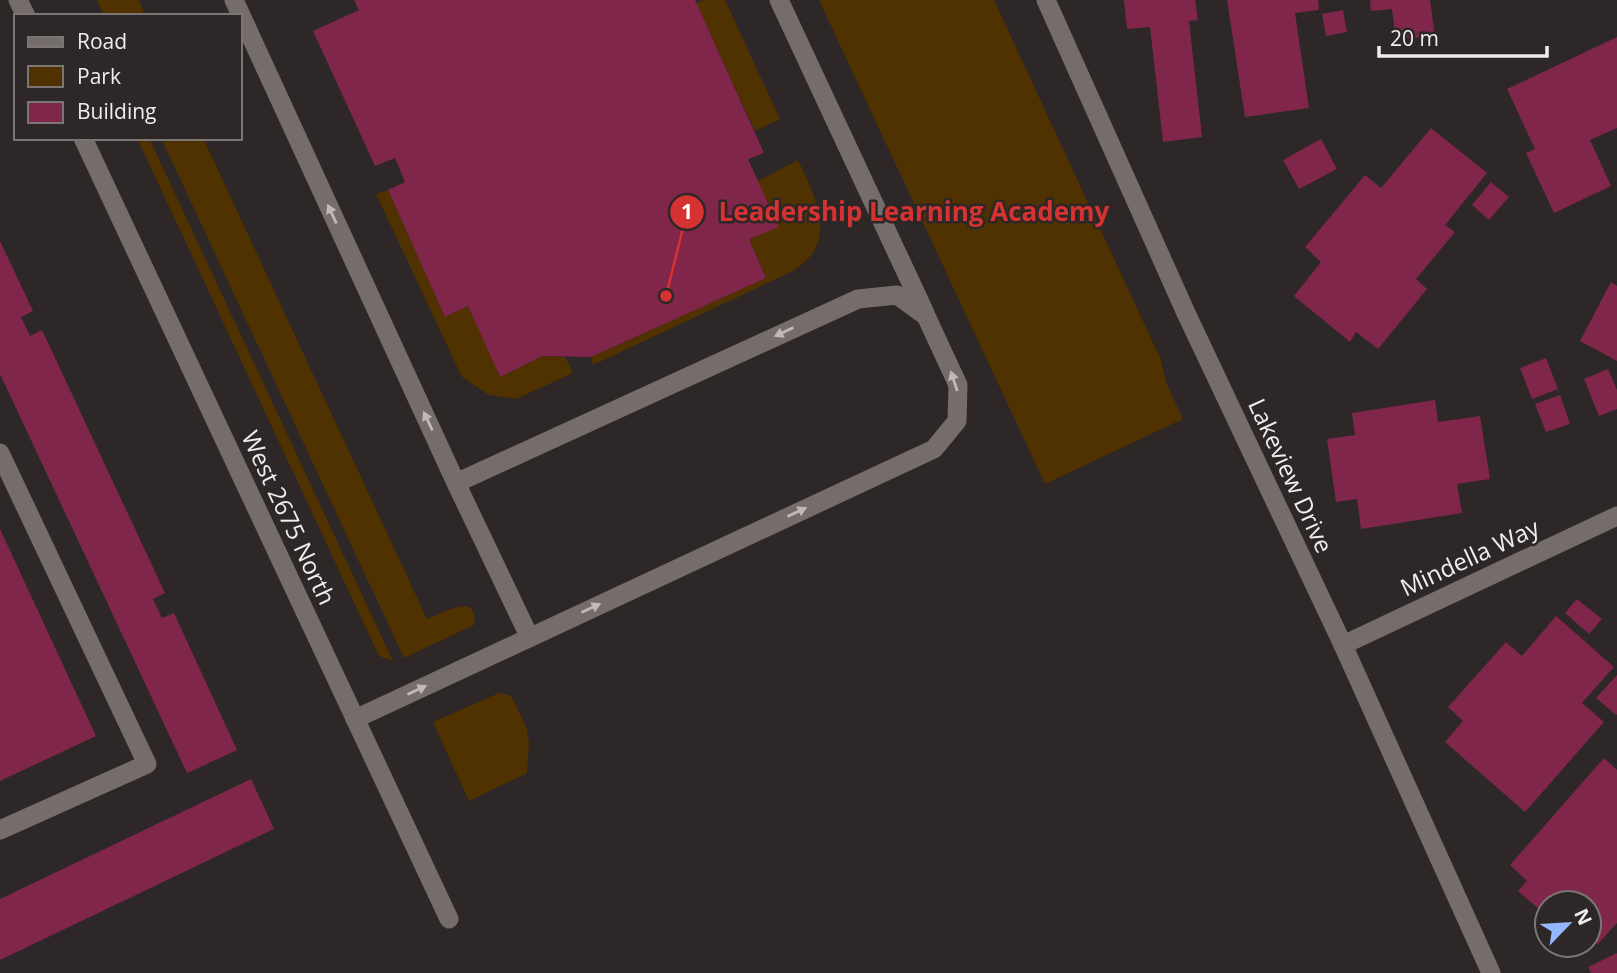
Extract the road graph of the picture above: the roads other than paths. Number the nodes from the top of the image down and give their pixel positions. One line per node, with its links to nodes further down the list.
1 (779, 0): 5 (street)
2 (1046, 0): 10 (street, Lakeview Drive)
3 (242, 17): 7 (street, one-way to 3)
4 (84, 140): 11 (street, West 2675 North)
5 (926, 316): 7 (street, one-way to 7); 9 (street, one-way to 5)
6 (0, 453): 12 (street)
7 (456, 483): 9 (street)
8 (1617, 516): 10 (street, Mindella Way)
9 (529, 636): 11 (street, one-way to 9)
10 (1343, 645): 14 (street, Lakeview Drive)
11 (355, 719): 13 (street, West 2675 North)
12 (0, 830)
13 (449, 919)
14 (1491, 973)

